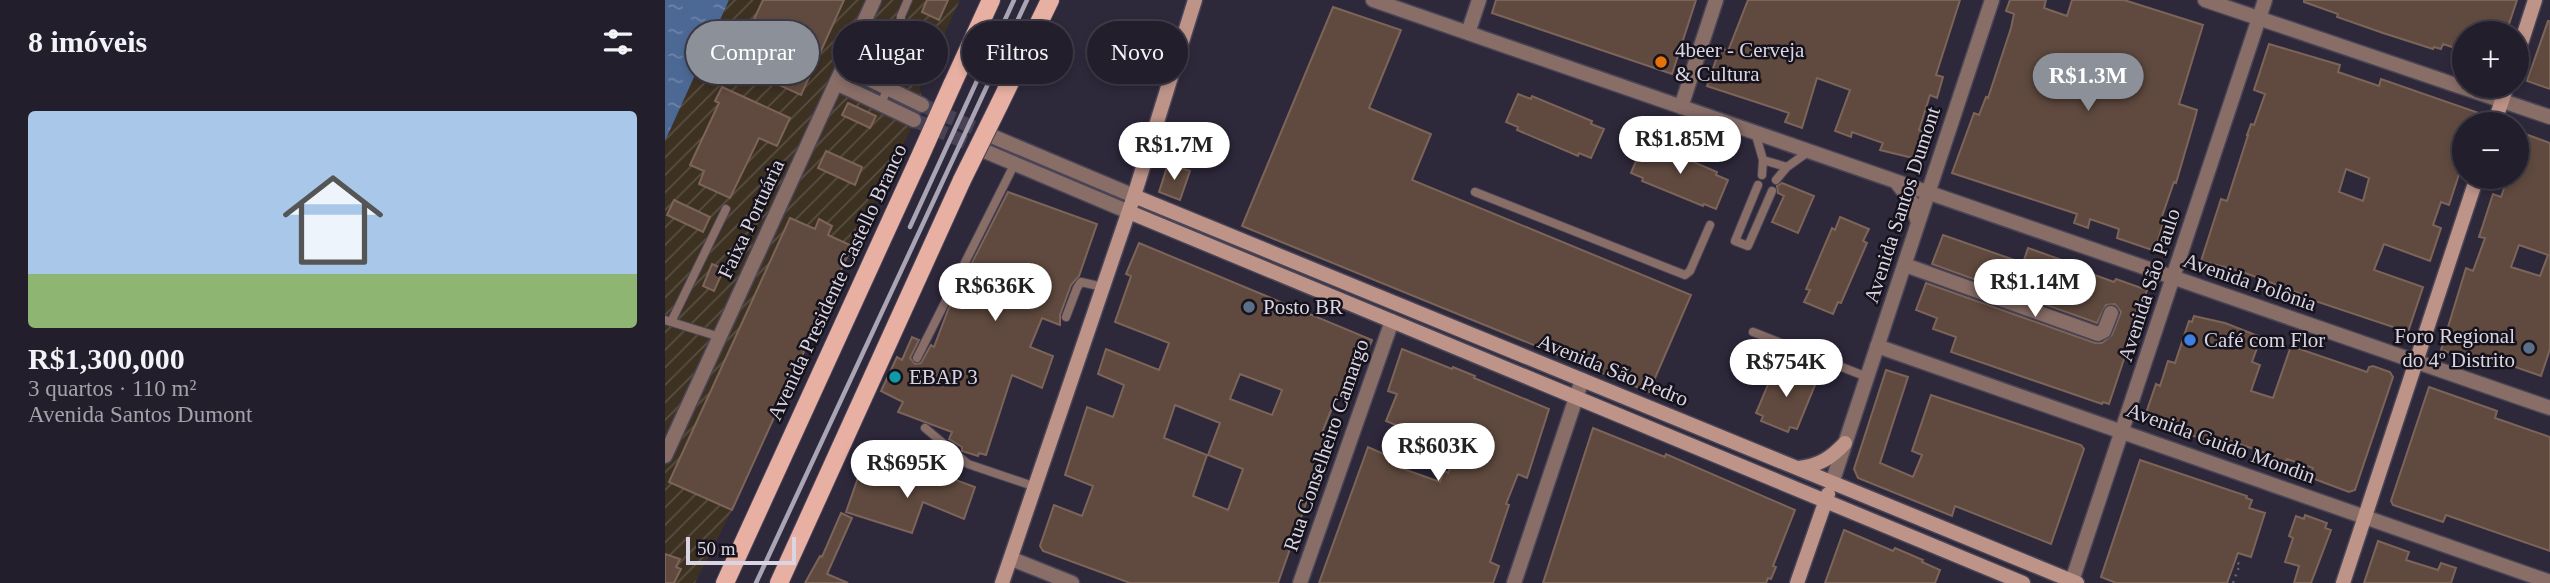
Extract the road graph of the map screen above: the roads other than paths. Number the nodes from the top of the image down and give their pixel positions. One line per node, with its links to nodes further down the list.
1 (874, 0): 14 (street, Faixa Portuária)
2 (908, 0): 20 (lane)
3 (991, 0): 78 (main road, Avenida Presidente Castello Branco, bridge)
4 (1049, 0): 79 (main road, bridge)
5 (1195, 0): 45 (street)
6 (1373, 0): 16 (street, Avenida Polônia)
7 (1479, 0): 16 (street)
8 (1716, 0): 25 (street)
9 (1992, 0): 44 (street, Avenida Santos Dumont)
10 (2205, 0): 13 (street)
11 (2265, 0): 13 (street, Avenida São Paulo)
12 (2535, 0): 15 (street)
13 (2259, 19): 22 (street); 51 (street, Avenida São Paulo)
14 (865, 21)
15 (2528, 21)
16 (1468, 33): 25 (street, Avenida Polônia)
17 (836, 84): 58 (street, Faixa Portuária)
18 (838, 84): 23 (street)
19 (878, 84): 20 (street)
20 (888, 89): 23 (lane); 24 (street)
21 (2503, 98): 22 (street)
22 (2502, 101): 26 (street); 27 (street)
23 (881, 104): 28 (street)
24 (922, 105)
25 (1681, 107): 29 (street, Avenida Polônia)
26 (2498, 112)
27 (2550, 117)
28 (914, 120)
29 (1755, 132): 33 (street, Avenida Polônia); 34 (lane)
30 (994, 136): 31 (street)
31 (1023, 149): 35 (lane); 45 (street)
32 (987, 152): 35 (street)
33 (1808, 152): 36 (lane); 39 (street, Avenida Polônia)
34 (1763, 160): 36 (lane); 37 (lane)
35 (1015, 164): 47 (street); 60 (lane)
36 (1787, 167): 38 (lane)
37 (1762, 175)
38 (1776, 180)
39 (1896, 182): 44 (street, Avenida Polônia); 48 (street)
40 (1758, 185): 42 (lane)
41 (2473, 189): 61 (street)
42 (1772, 191)
43 (1475, 192): 49 (lane)
44 (1929, 192): 48 (street, Avenida Santos Dumont); 51 (street, Avenida Polônia)
45 (1134, 196): 47 (street); 63 (street, Avenida São Pedro)
46 (726, 209): 55 (lane)
47 (1129, 212): 52 (street); 56 (street, Avenida São Pedro)
48 (1918, 223): 50 (street, Avenida Santos Dumont)
49 (1710, 225)
50 (1905, 265): 53 (street); 59 (street, Avenida Santos Dumont)
51 (2173, 277): 61 (street, Avenida Polônia); 67 (street, Avenida São Paulo)
52 (1103, 287): 54 (lane); 72 (street)
53 (2111, 313)
54 (1066, 317)
55 (668, 320): 58 (lane)
56 (1392, 321): 64 (street, Avenida São Pedro); 82 (street, Rua Conselheiro Camargo)
57 (1753, 332): 62 (lane)
58 (720, 337): 69 (street, Faixa Portuária)
59 (1877, 346): 62 (street, Avenida Santos Dumont); 67 (street, Avenida Guido Mondin)
60 (917, 358)
61 (2416, 362): 65 (street, Avenida Polônia); 74 (street)
62 (1867, 377): 68 (street, Avenida Santos Dumont)
63 (1583, 380): 64 (street); 70 (street, Avenida São Pedro)
64 (1577, 398): 73 (street, Avenida São Pedro); 83 (street)
65 (2550, 408)
66 (925, 428): 72 (lane)
67 (2122, 430): 74 (street, Avenida Guido Mondin); 76 (street, Avenida São Paulo)
68 (1845, 443): 70 (street); 71 (street, Avenida Santos Dumont)
69 (665, 456)
70 (1797, 468): 71 (street, Avenida São Pedro)
71 (1832, 483): 73 (street, Avenida Santos Dumont); 76 (street, Avenida São Pedro)
72 (1036, 487): 75 (street)
73 (1826, 501): 84 (street, Avenida Santos Dumont); 85 (street, Avenida São Pedro)
74 (2365, 517): 77 (street, Avenida Guido Mondin); 86 (street)
75 (1012, 559): 80 (street); 81 (street)
76 (2074, 582)
77 (2550, 582)
78 (725, 583)
79 (779, 583)
80 (1002, 583)
81 (1072, 583)
82 (1300, 583)
83 (1514, 583)
84 (1797, 583)
85 (2023, 583)
86 (2343, 583)

